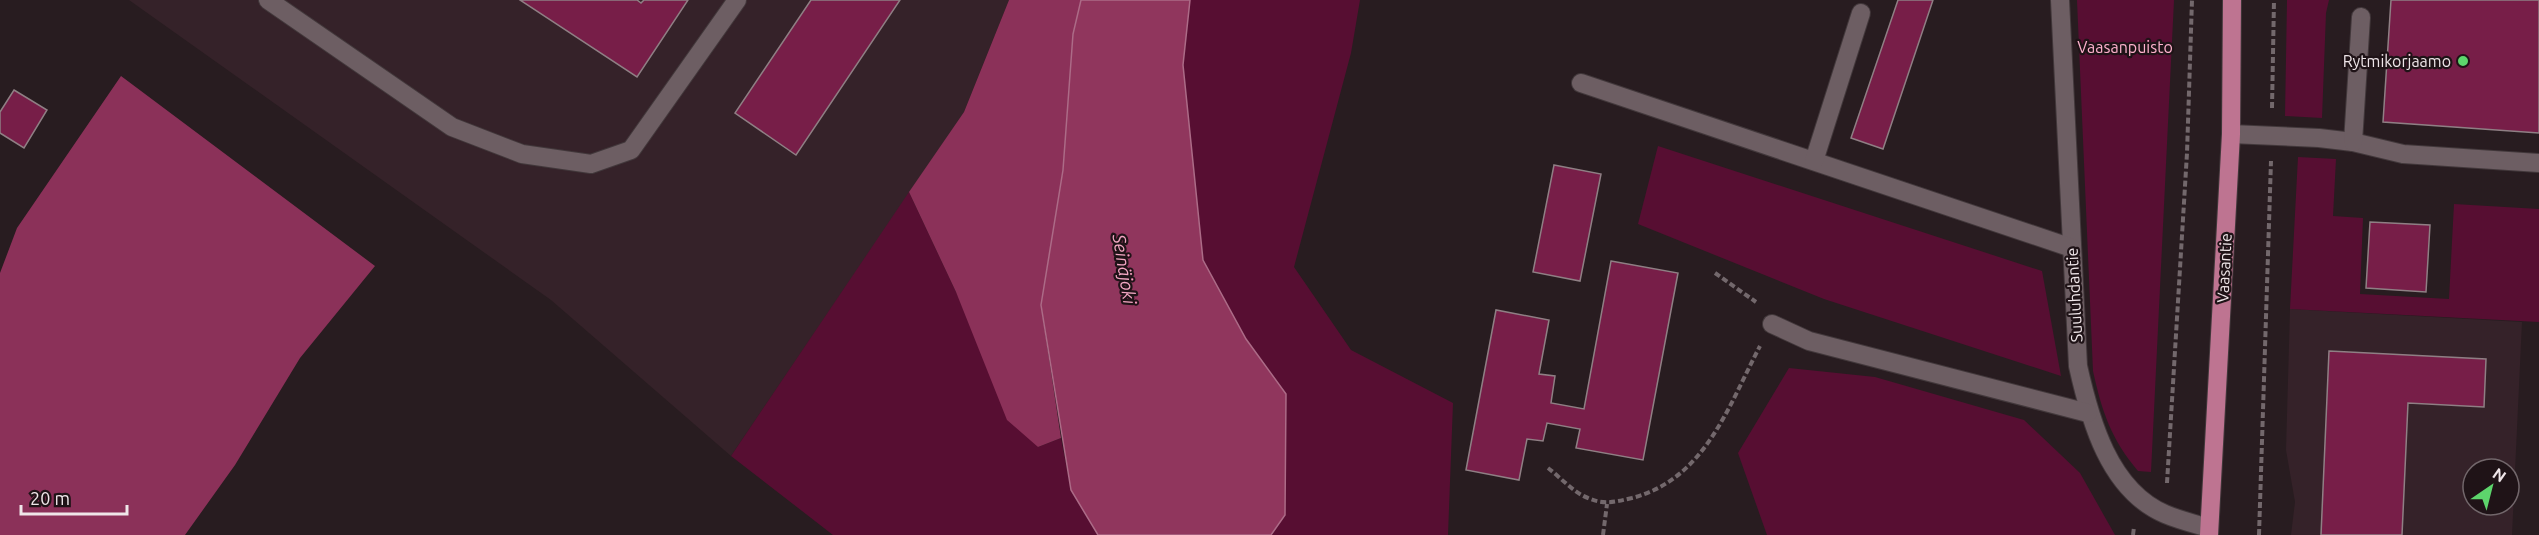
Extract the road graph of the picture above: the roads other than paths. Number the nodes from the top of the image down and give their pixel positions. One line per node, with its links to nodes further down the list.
1 (268, 0): 2 (street)
2 (737, 0)
3 (2060, 0): 12 (street, Suuluhdantie)
4 (2232, 0): 8 (main road, Vaasantie)
5 (1861, 13): 10 (street)
6 (2361, 17): 9 (street)
7 (1581, 83): 10 (street)
8 (2231, 134): 9 (street); 15 (main road, Vaasantie)
9 (2353, 142): 11 (street)
10 (1814, 161): 12 (street)
11 (2539, 163)
12 (2072, 248): 14 (street, Suuluhdantie)
13 (1772, 324): 14 (street)
14 (2088, 412): 15 (street, Suuluhdantie)
15 (2209, 532)

